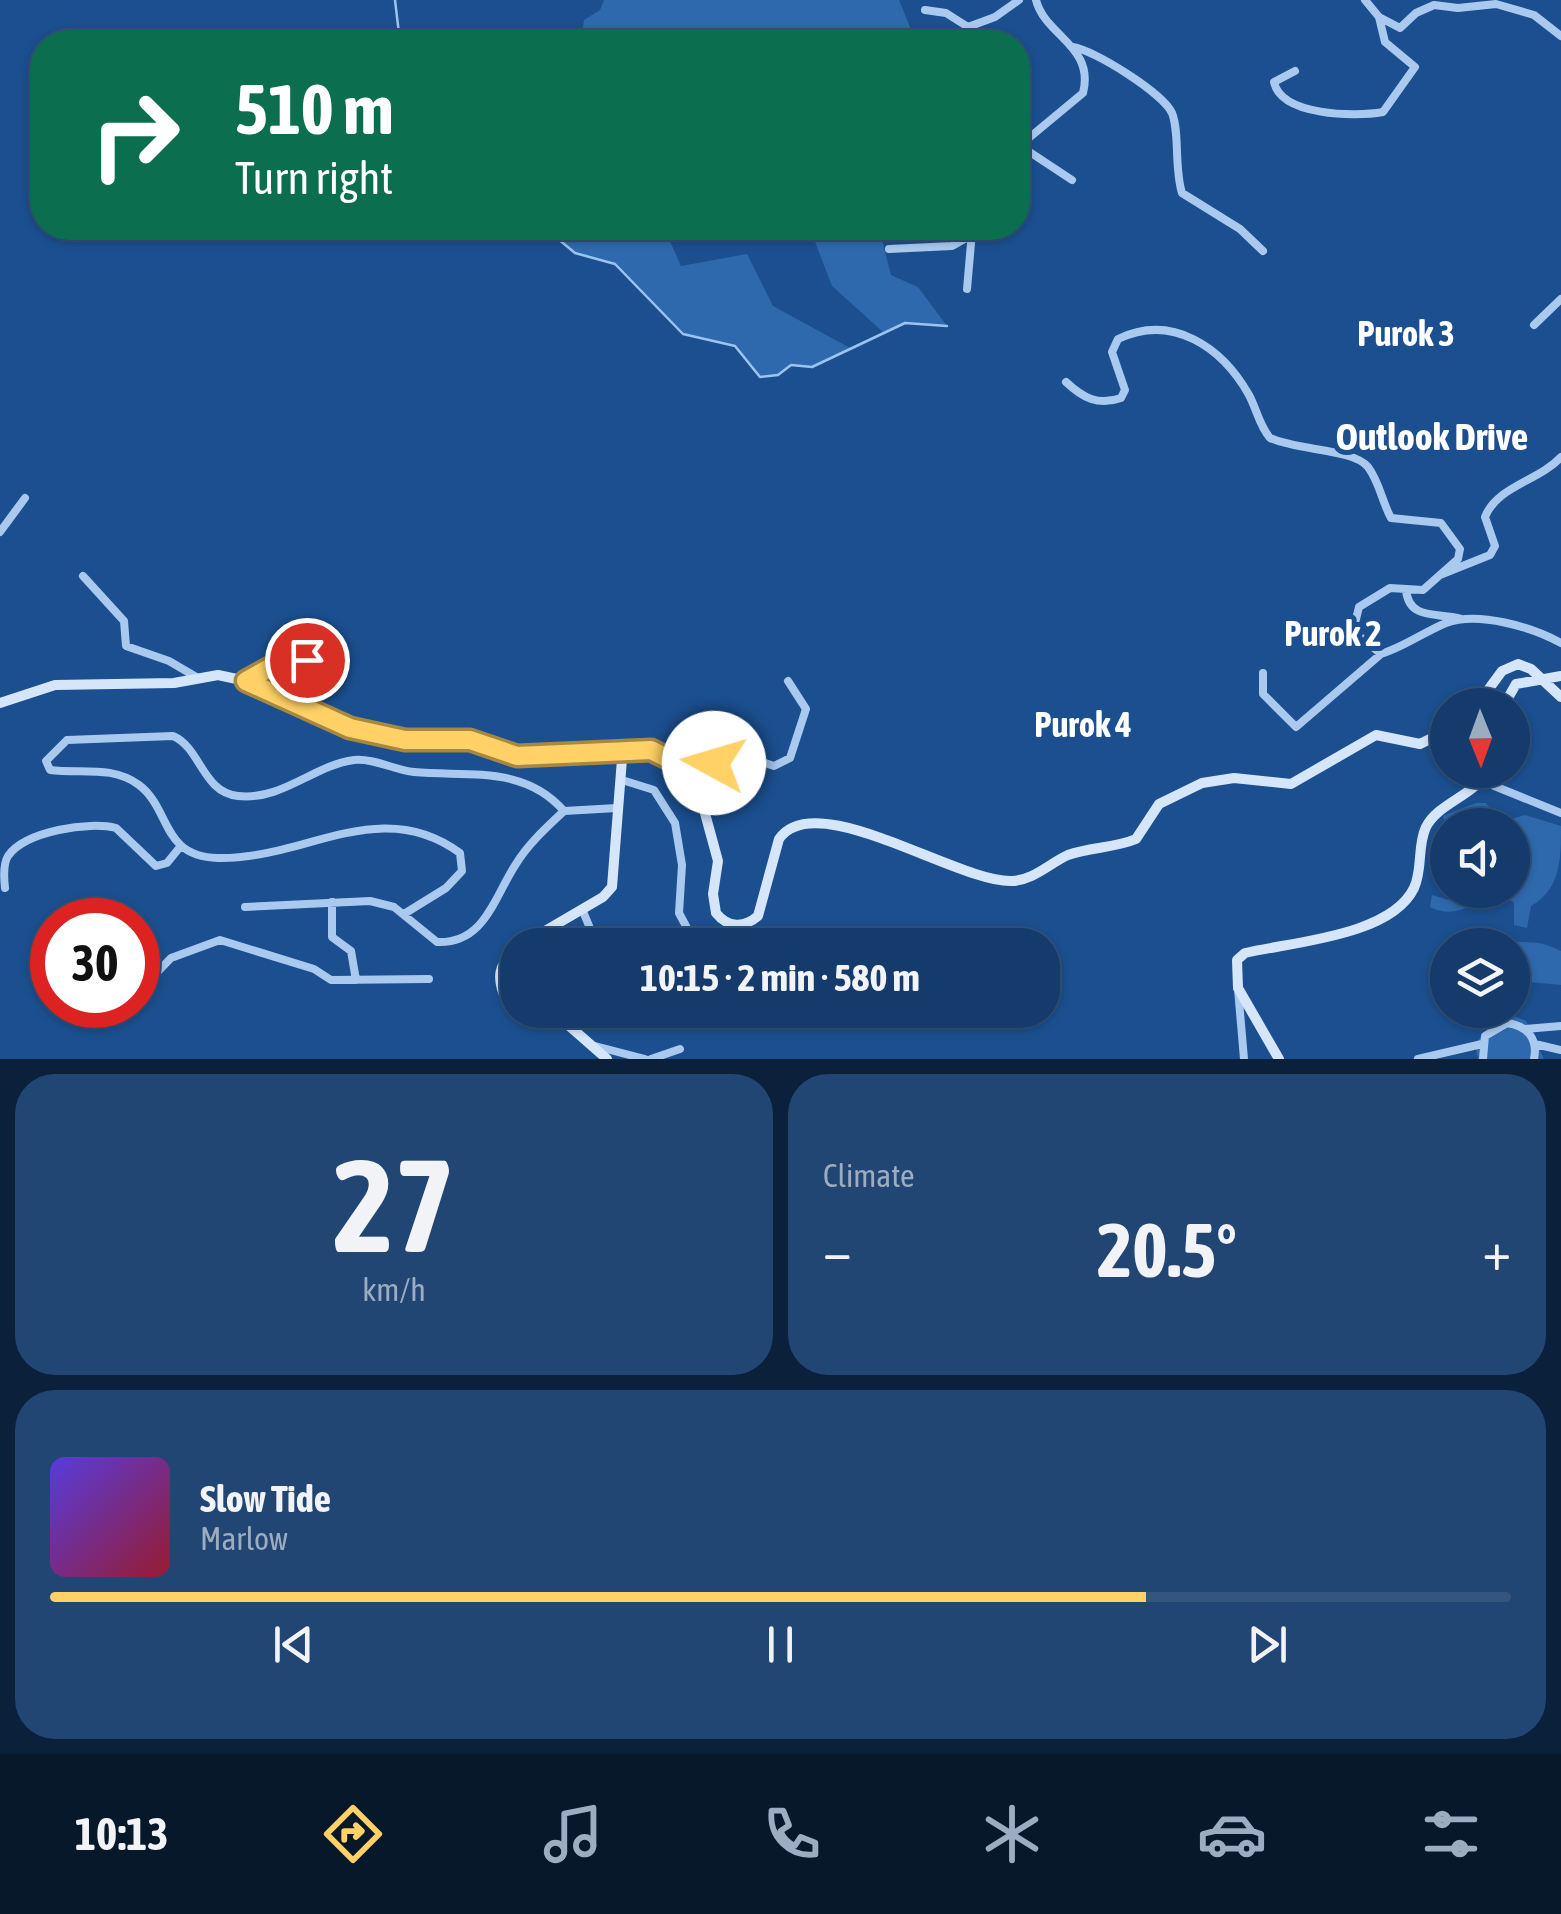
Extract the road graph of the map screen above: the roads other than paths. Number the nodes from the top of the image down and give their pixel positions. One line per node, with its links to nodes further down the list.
1 (1019, 0): 4 (street)
2 (1036, 0): 7 (street)
3 (1364, 0): 5 (street)
4 (925, 10)
5 (1378, 17): 6 (street); 8 (street)
6 (1561, 36)
7 (1072, 47): 9 (street); 15 (street)
8 (1295, 71)
9 (1030, 136)
10 (1030, 154): 11 (street)
11 (1072, 180)
12 (964, 240): 14 (street)
13 (970, 240): 16 (street)
14 (889, 249)
15 (1263, 251)
16 (968, 289)
17 (1561, 299): 18 (street)
18 (1534, 325)
19 (1066, 382): 24 (street)
20 (1561, 457): 24 (street)
21 (24, 498): 22 (street)
22 (0, 532)
23 (82, 576): 32 (street)
24 (1439, 576): 25 (street)
25 (1406, 590): 26 (street); 28 (street)
26 (1462, 619): 27 (street); 28 (street)
27 (1561, 643)
28 (1381, 654): 30 (street)
29 (307, 660): 35 (street)
30 (1263, 673)
31 (1561, 676): 33 (main road)
32 (198, 678): 35 (main road); 39 (main road)
33 (1540, 679): 36 (main road); 37 (main road); 38 (main road)
34 (788, 680): 42 (street)
35 (246, 681): 41 (main road)
36 (1491, 688)
37 (1514, 688)
38 (1561, 697)
39 (0, 702)
40 (1430, 739): 42 (main road)
41 (622, 753): 42 (main road); 43 (main road)
42 (681, 765)
43 (622, 780): 46 (main road); 57 (street)
44 (1469, 788): 61 (main road)
45 (1510, 788): 48 (street)
46 (617, 808): 47 (street); 53 (main road)
47 (564, 811): 49 (street); 54 (street)
48 (1561, 812)
49 (180, 847): 50 (street); 54 (street)
50 (4, 888)
51 (332, 902): 52 (street); 54 (street); 60 (street)
52 (245, 907)
53 (582, 909): 55 (main road); 56 (street)
54 (404, 914)
55 (554, 928)
56 (590, 928)
57 (687, 928)
58 (160, 969): 60 (street)
59 (429, 978): 60 (street)
60 (356, 980)
61 (1238, 988): 74 (street); 75 (main road)
62 (1561, 1026): 66 (street)
63 (574, 1028): 69 (main road)
64 (1495, 1028): 67 (street)
65 (1525, 1028): 68 (street)
66 (1530, 1028)
67 (1482, 1044): 76 (street); 77 (street)
68 (1535, 1044): 71 (street); 78 (street)
69 (596, 1046): 72 (main road); 73 (street)
70 (680, 1049): 73 (street)
71 (1561, 1050)
72 (607, 1059)
73 (648, 1059)
74 (1244, 1059)
75 (1279, 1059)
76 (1418, 1059)
77 (1483, 1059)
78 (1534, 1059)

